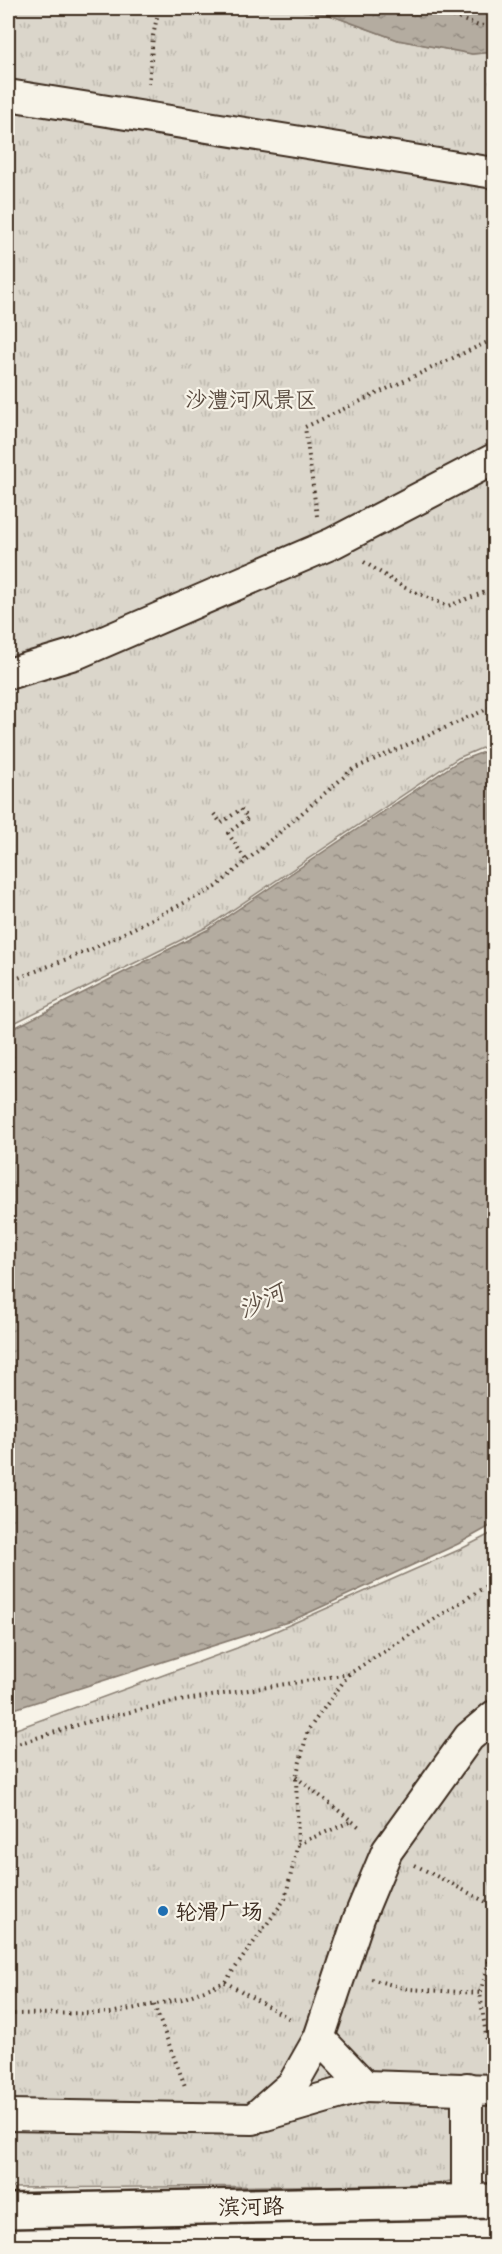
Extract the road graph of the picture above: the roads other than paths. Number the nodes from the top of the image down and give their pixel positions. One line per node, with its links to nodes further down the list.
1 (8, 95): 2 (street)
2 (495, 172)
3 (495, 459): 4 (street)
4 (8, 674)
5 (495, 1716): 6 (street)
6 (319, 2038): 7 (street); 10 (street)
7 (365, 2086): 8 (street); 10 (street)
8 (485, 2089): 11 (street)
9 (8, 2115): 10 (street)
10 (254, 2119)
11 (481, 2201): 12 (street, 滨河路)
12 (8, 2211)

